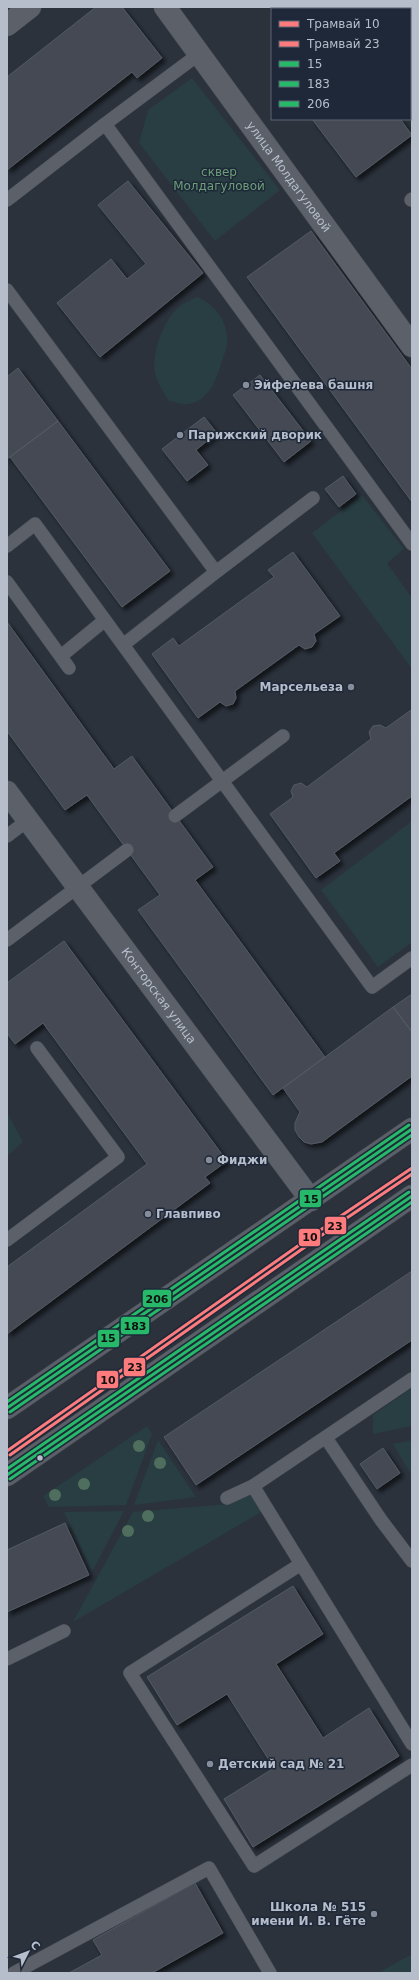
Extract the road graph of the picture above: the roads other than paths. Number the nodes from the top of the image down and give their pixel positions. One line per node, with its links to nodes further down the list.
1 (30, 7): 3 (street)
2 (165, 7): 4 (street, улица Молдагуловой)
3 (7, 25)
4 (200, 54): 5 (lane); 8 (street, улица Молдагуловой)
5 (105, 124): 6 (lane); 10 (lane)
6 (7, 200)
7 (7, 290): 12 (lane)
8 (412, 346)
9 (313, 498): 12 (lane)
10 (412, 544)
11 (7, 546): 14 (lane)
12 (216, 572): 15 (lane)
13 (7, 582): 16 (lane)
14 (105, 620): 15 (lane); 16 (lane)
15 (123, 645): 19 (lane)
16 (61, 656): 17 (lane)
17 (69, 668)
18 (283, 736): 19 (lane)
19 (222, 781): 21 (lane); 27 (lane)
20 (9, 798): 22 (street, Конторская улица)
21 (175, 816)
22 (28, 820): 23 (lane); 25 (street, Конторская улица)
23 (7, 836)
24 (127, 850): 25 (lane)
25 (78, 887): 26 (lane); 31 (street, Конторская улица)
26 (7, 940)
27 (412, 958)
28 (37, 1048): 32 (lane)
29 (412, 1129): 31 (main road)
30 (412, 1196): 36 (main road)
31 (311, 1200): 34 (main road)
32 (7, 1240)
33 (412, 1379): 35 (lane)
34 (7, 1408)
35 (326, 1438): 37 (lane); 39 (lane)
36 (7, 1475)
37 (253, 1486): 38 (lane); 40 (lane)
38 (227, 1498)
39 (412, 1561)
40 (301, 1564): 43 (lane); 44 (lane)
41 (64, 1631): 42 (lane)
42 (7, 1659)
43 (412, 1744)
44 (412, 1765)
45 (14, 1973): 46 (lane)
46 (270, 1973)

